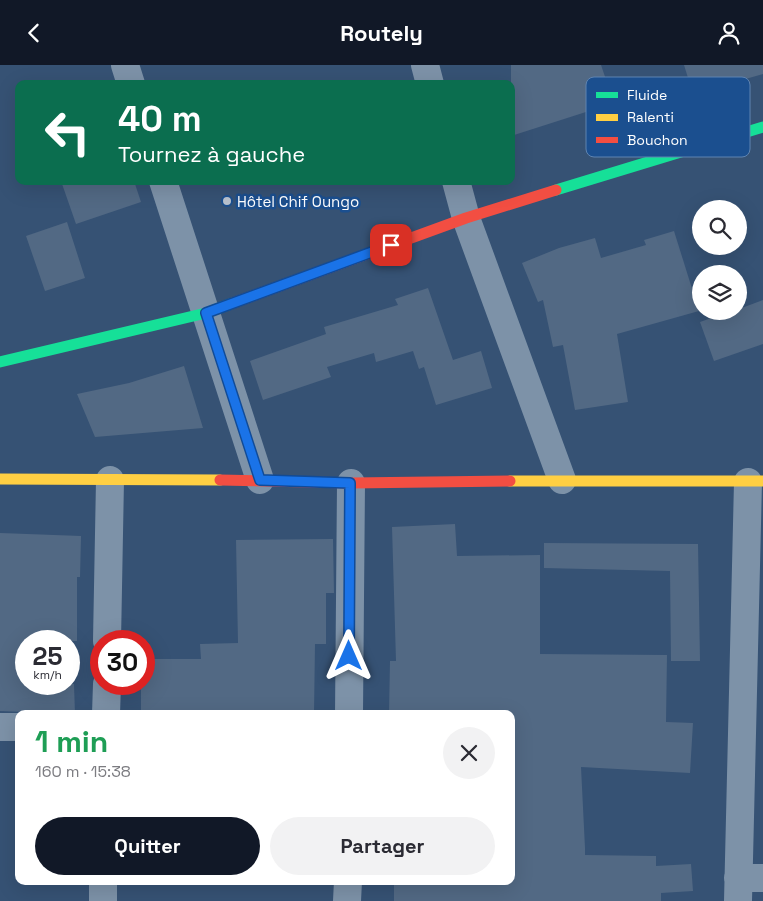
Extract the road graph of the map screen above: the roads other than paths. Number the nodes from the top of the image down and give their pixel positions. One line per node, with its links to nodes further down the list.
1 (125, 65): 3 (street)
2 (425, 65): 4 (street)
3 (130, 80)
4 (429, 80)
5 (763, 127): 6 (street)
6 (750, 131)
7 (665, 157): 10 (street)
8 (164, 185): 11 (street)
9 (457, 185): 10 (street)
10 (466, 218): 11 (street); 14 (street)
11 (206, 313): 12 (street); 16 (street)
12 (0, 362)
13 (0, 478): 15 (street)
14 (562, 479): 17 (street); 18 (street)
15 (110, 480): 16 (street); 19 (street)
16 (260, 480): 18 (street)
17 (756, 481): 27 (street)
18 (350, 483): 22 (street)
19 (107, 630)
20 (107, 695): 21 (street)
21 (106, 710)
22 (349, 710)
23 (0, 727): 24 (street)
24 (15, 727)
25 (103, 885): 28 (street)
26 (348, 885): 29 (street)
27 (747, 886)
28 (103, 901)
29 (347, 901)

